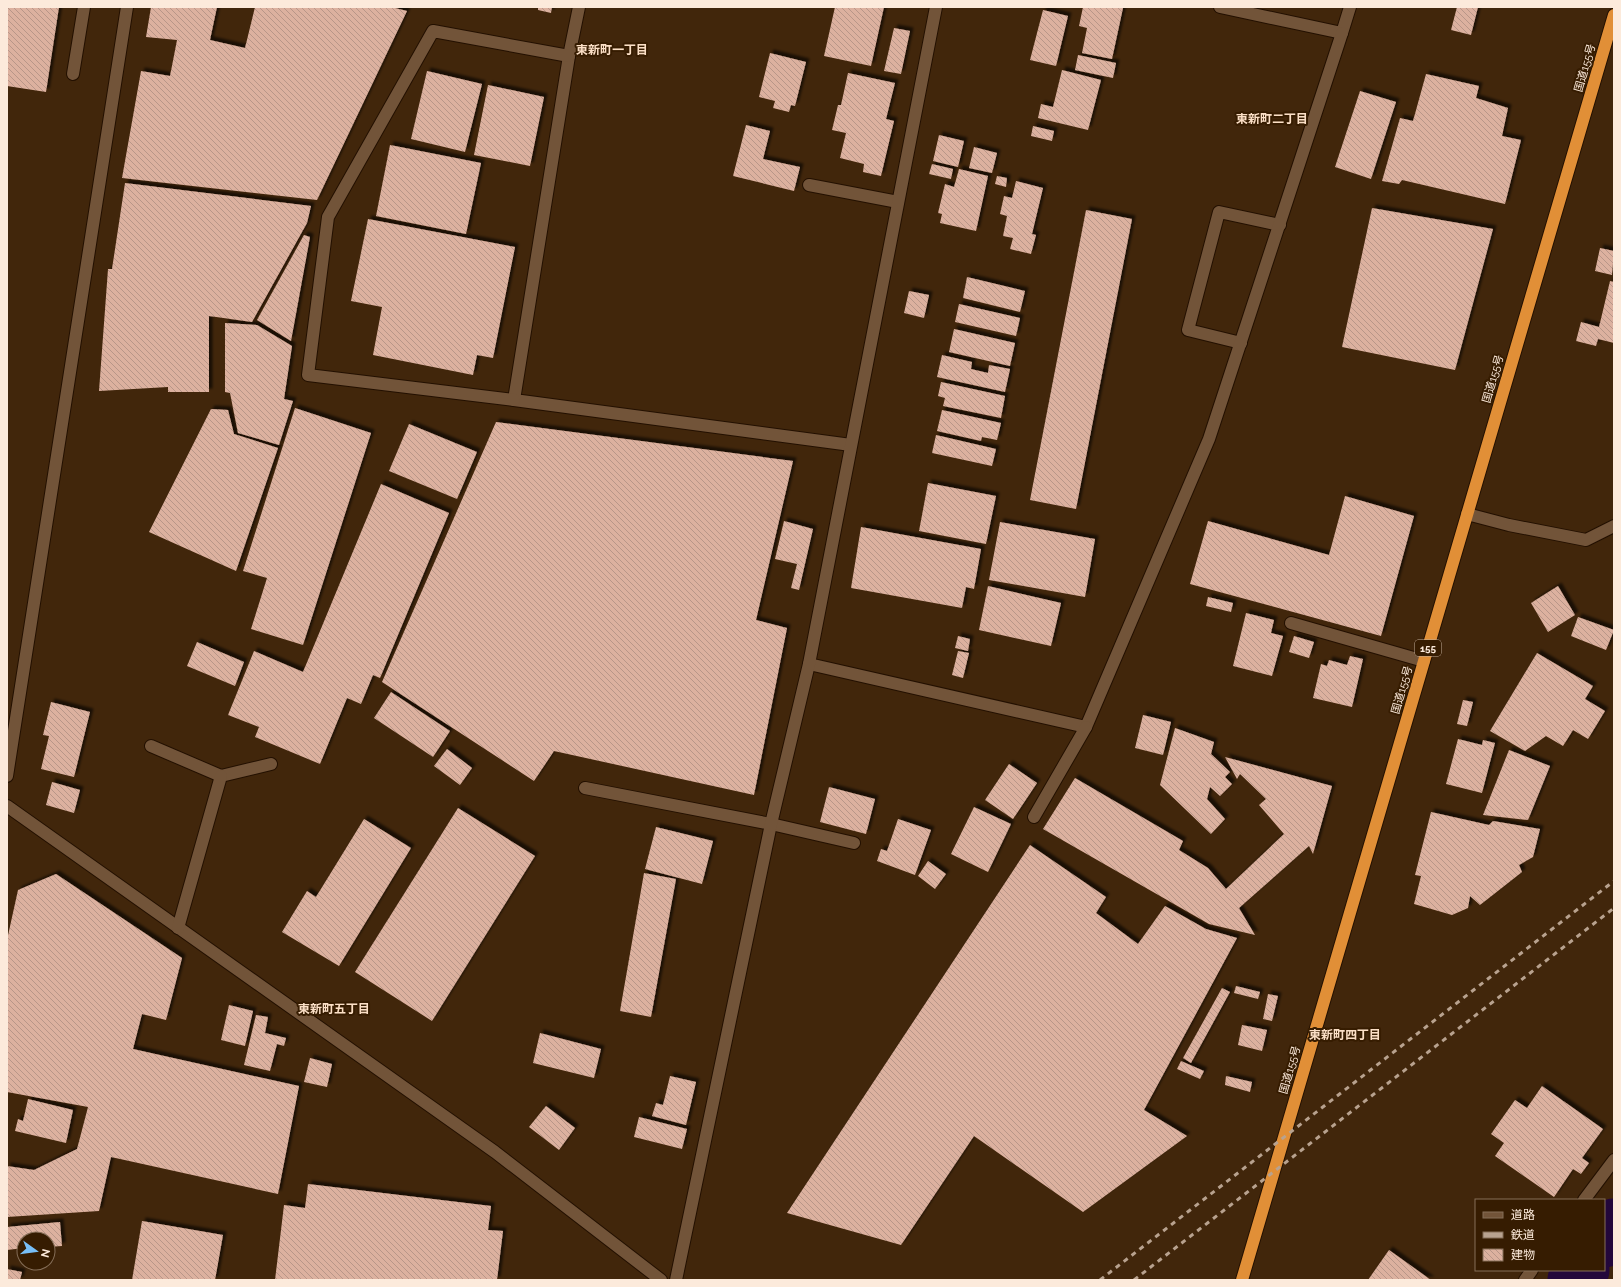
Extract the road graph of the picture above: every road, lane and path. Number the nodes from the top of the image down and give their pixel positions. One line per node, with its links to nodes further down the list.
1 (84, 7): 10 (street)
2 (128, 7): 25 (street)
3 (579, 7): 9 (street)
4 (936, 7): 12 (street)
5 (1220, 7): 8 (street)
6 (1350, 7): 8 (street)
7 (1614, 15): 17 (highway, 国道155号 / 155)
8 (1342, 33): 13 (street)
9 (569, 56): 15 (street); 15 (street)
10 (73, 74)
11 (809, 185): 12 (street)
12 (898, 202): 16 (street)
13 (1280, 225): 14 (street); 14 (street)
14 (1241, 343): 22 (street)
15 (514, 400): 16 (street)
16 (852, 446): 21 (street)
17 (1467, 514): 18 (street); 20 (highway, 国道155号 / 155)
18 (1614, 526)
19 (1291, 623): 20 (street)
20 (1424, 661): 38 (highway, 国道155号 / 155)
21 (810, 664): 22 (street); 30 (street)
22 (1086, 726): 29 (street)
23 (151, 746): 26 (street)
24 (271, 764): 26 (street)
25 (7, 776)
26 (221, 776): 32 (street)
27 (585, 788): 30 (street)
28 (7, 806): 32 (street)
29 (1034, 817)
30 (771, 824): 31 (street); 37 (street)
31 (854, 843)
32 (178, 928): 36 (street)
33 (1614, 1160): 34 (street)
34 (1585, 1199)
35 (1531, 1271): 39 (street)
36 (661, 1280)
37 (676, 1280)
38 (1242, 1280)
39 (1525, 1280)

